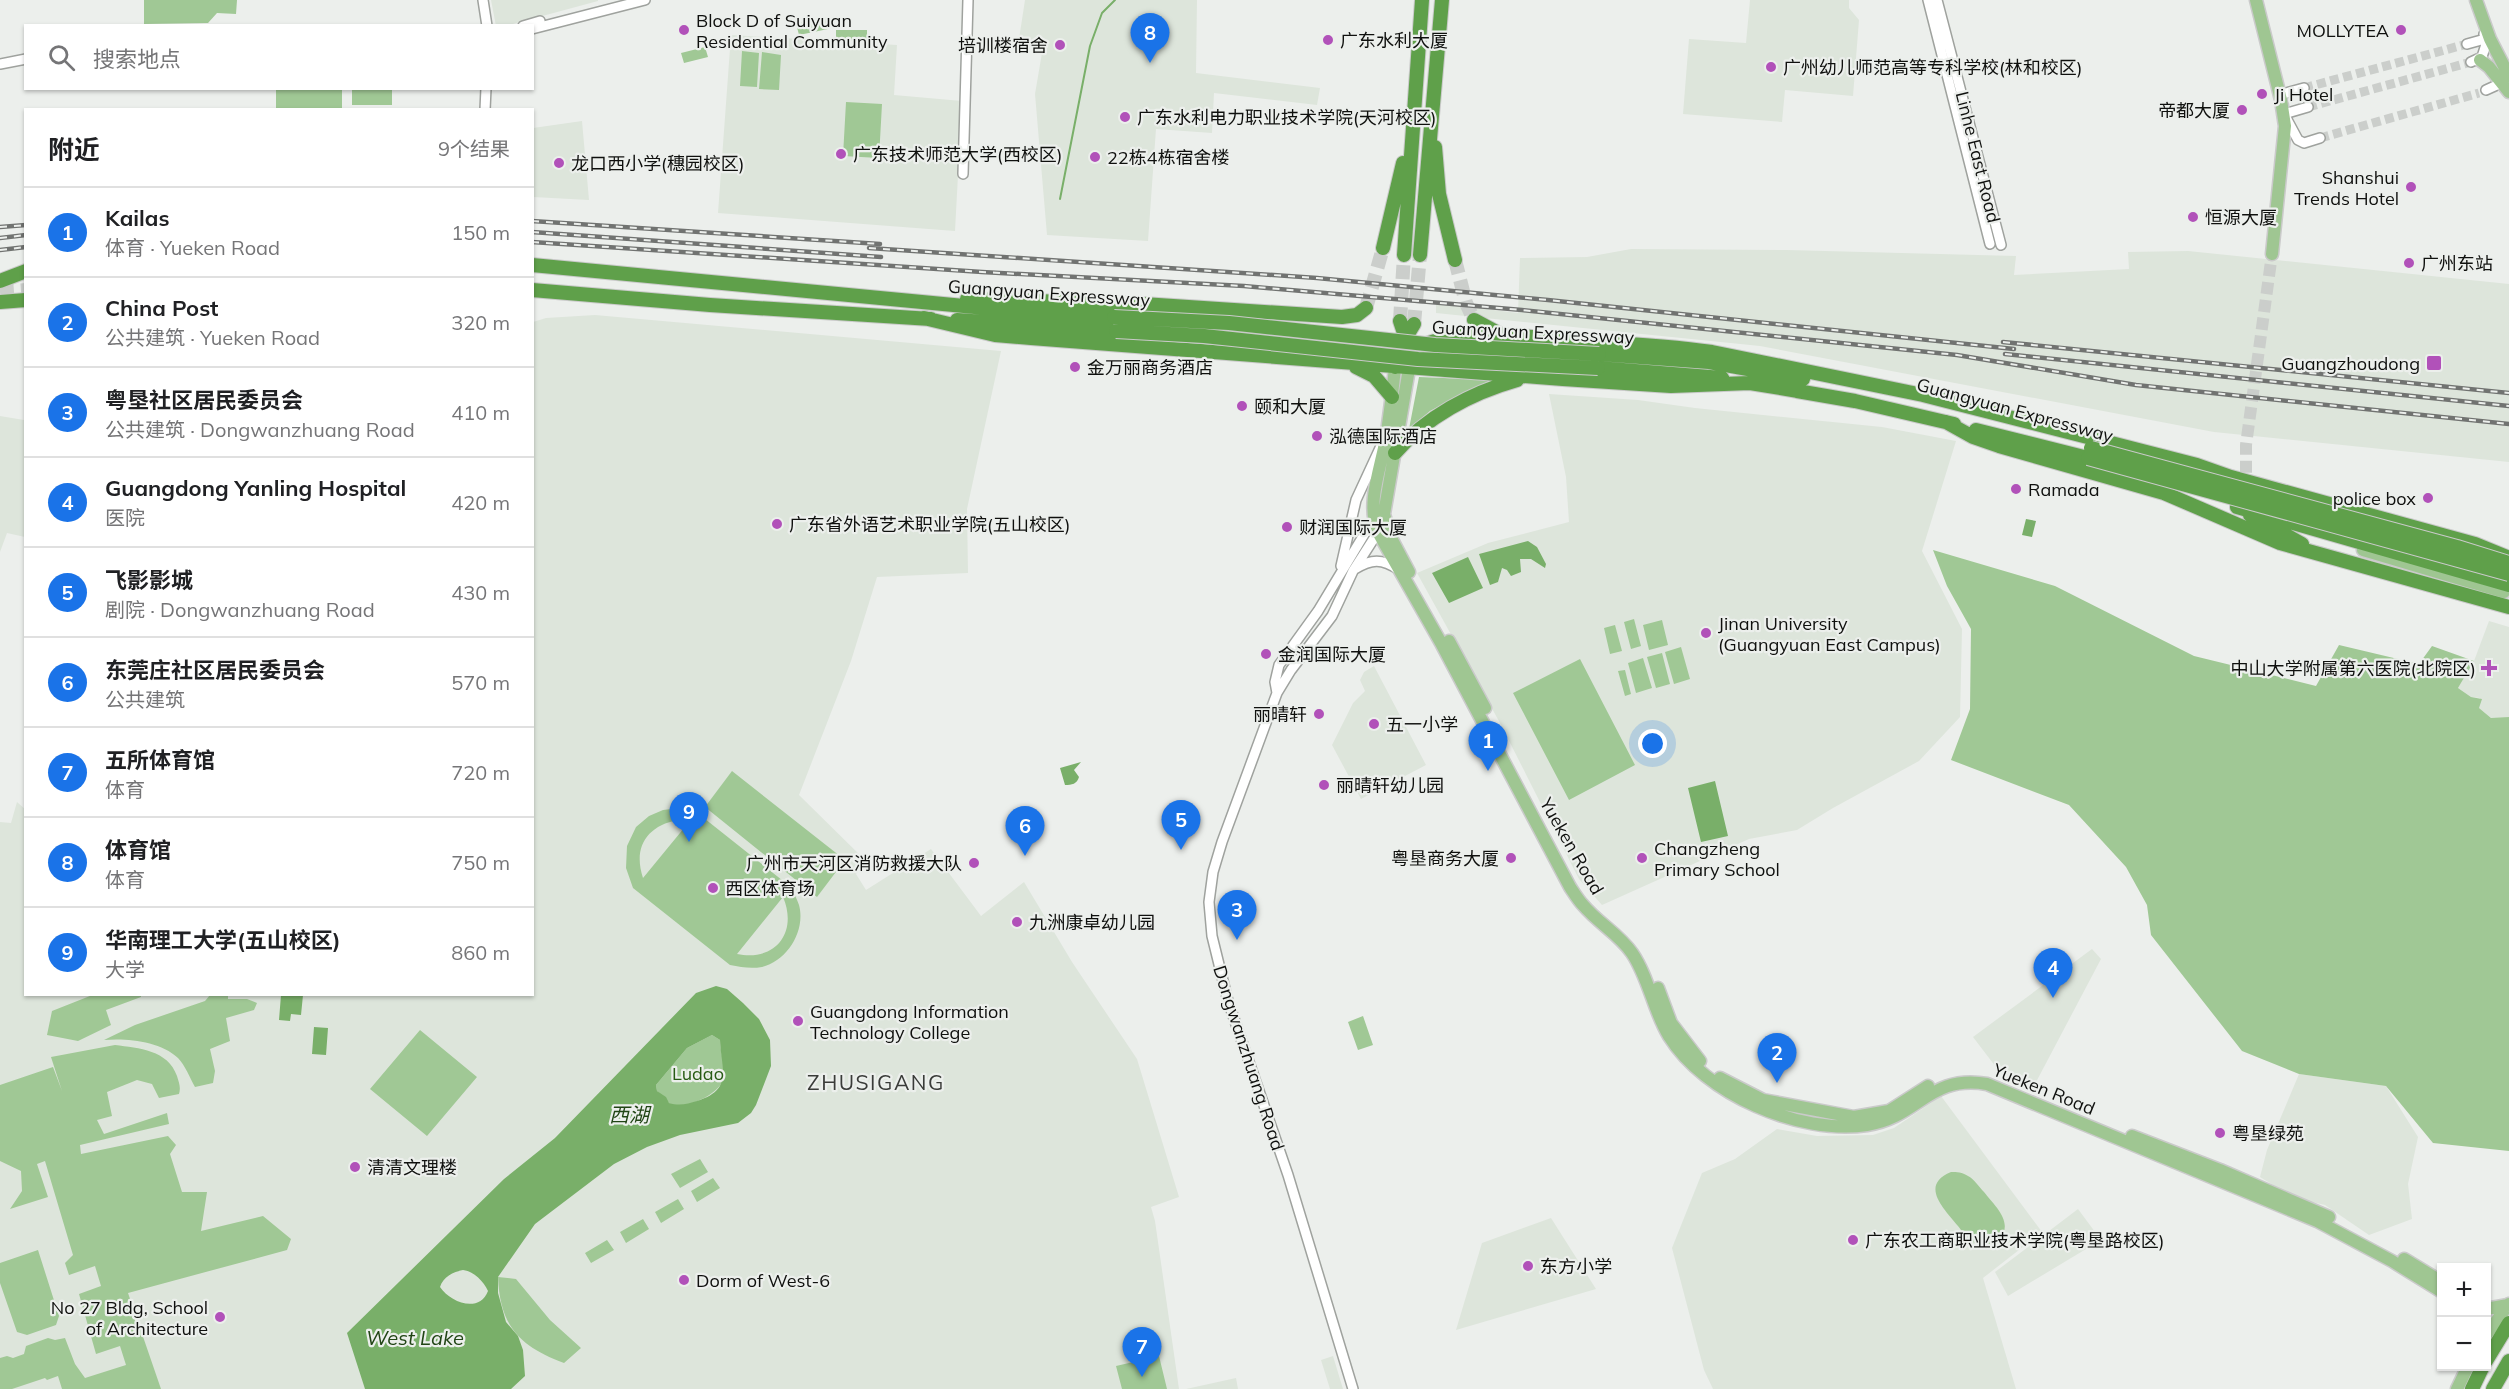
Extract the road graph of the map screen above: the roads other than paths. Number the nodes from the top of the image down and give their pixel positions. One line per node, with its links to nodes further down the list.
1 (483, 0): 12 (street)
2 (621, 0): 13 (street)
3 (645, 0): 14 (street)
4 (968, 0): 31 (street)
5 (1928, 0): 32 (street, Linhe East Road)
6 (1937, 0): 33 (street, Linhe East Road)
7 (2256, 0): 24 (main road)
8 (2476, 0): 11 (main road)
9 (1422, 3): 10 (highway); 27 (highway)
10 (1441, 4): 28 (highway)
11 (2481, 17): 15 (street); 20 (main road)
12 (487, 24)
13 (531, 24)
14 (534, 28)
15 (2485, 39): 16 (street); 18 (street)
16 (2467, 44)
17 (24, 59): 19 (street)
18 (2475, 61): 20 (main road)
19 (0, 64)
20 (2504, 78): 23 (main road); 23 (street)
21 (2304, 88): 24 (street)
22 (486, 90): 26 (street)
23 (2509, 94)
24 (2279, 95): 29 (main road)
25 (2308, 107): 29 (street)
26 (485, 108)
27 (1413, 108): 34 (highway); 36 (highway)
28 (1432, 109): 37 (highway); 38 (highway)
29 (2284, 114): 30 (street); 35 (main road)
30 (2320, 138)
31 (963, 174)
32 (1990, 244)
33 (2001, 245)
34 (1383, 248)
35 (2272, 254)
36 (1404, 255)
37 (1420, 255)
38 (1455, 260)
39 (534, 265): 47 (highway, Guangyuan Expressway)
40 (24, 271): 42 (highway)
41 (24, 272): 43 (highway)
42 (0, 273)
43 (0, 281)
44 (534, 290): 51 (highway, Guangyuan Expressway)
45 (24, 300): 46 (highway)
46 (0, 302)
47 (926, 302): 49 (highway); 54 (highway, Guangyuan Expressway)
48 (1366, 308): 50 (highway)
49 (1244, 310): 50 (highway); 57 (highway)
50 (1301, 313): 58 (highway)
51 (924, 318): 54 (highway, Guangyuan Expressway); 57 (highway)
52 (1474, 321): 55 (highway)
53 (1407, 323): 56 (highway)
54 (1115, 324): 59 (highway, Guangyuan Expressway, bridge)
55 (1506, 335): 56 (highway); 63 (highway); 67 (highway)
56 (1405, 345): 60 (highway); 61 (highway); 62 (highway)
57 (1239, 353): 58 (highway)
58 (1296, 358): 60 (highway)
59 (1599, 361): 65 (highway, Guangyuan Expressway); 66 (highway, Guangyuan Expressway)
60 (1342, 362): 61 (highway); 68 (highway)
61 (1402, 368): 62 (highway); 68 (main road, Yueken Road); 71 (main road, Yueken Road)
62 (1446, 371): 63 (highway)
63 (1499, 375): 64 (highway)
64 (1528, 377): 66 (highway); 71 (highway)
65 (1791, 377): 67 (highway); 72 (highway, Guangyuan Expressway)
66 (1750, 383): 69 (highway, Guangyuan Expressway)
67 (1900, 390): 73 (highway)
68 (1392, 397): 70 (main road, Yueken Road)
69 (1946, 422): 72 (highway, Guangyuan Expressway); 75 (highway)
70 (1387, 433): 77 (main road, Yueken Road); 87 (street)
71 (1395, 453): 77 (main road, Yueken Road)
72 (2090, 453): 83 (highway, Guangyuan Expressway, bridge); 86 (highway, Guangyuan Expressway, bridge)
73 (2197, 465): 74 (highway); 75 (highway)
74 (2231, 477): 76 (highway); 79 (highway)
75 (2164, 493): 81 (highway)
76 (2237, 507): 81 (highway); 88 (highway)
77 (1379, 526): 84 (main road, Yueken Road); 85 (street, Dongwanzhuang Road); 87 (street, Dongwanzhuang Road); 91 (main road, Yueken Road)
78 (2363, 550): 88 (main road)
79 (2493, 551): 80 (highway); 82 (highway)
80 (2509, 552)
81 (2321, 554): 89 (highway)
82 (2509, 558)
83 (2509, 563)
84 (1398, 570): 85 (street); 92 (main road, Yueken Road)
85 (1353, 571): 90 (street, Dongwanzhuang Road)
86 (2509, 574)
87 (1340, 575): 90 (street, Dongwanzhuang Road)
88 (2508, 591)
89 (2509, 607)
90 (1277, 693): 101 (street, Dongwanzhuang Road)
91 (2437, 1279)
92 (2437, 1289)
93 (2509, 1304): 94 (main road); 96 (main road)
94 (2491, 1308)
95 (2509, 1323): 97 (highway)
96 (2491, 1329)
97 (2491, 1354)
98 (2509, 1361): 104 (highway)
99 (2466, 1371): 102 (main road)
100 (2481, 1371): 103 (highway)
101 (1353, 1389)
102 (2457, 1389)
103 (2472, 1389)
104 (2493, 1389)

